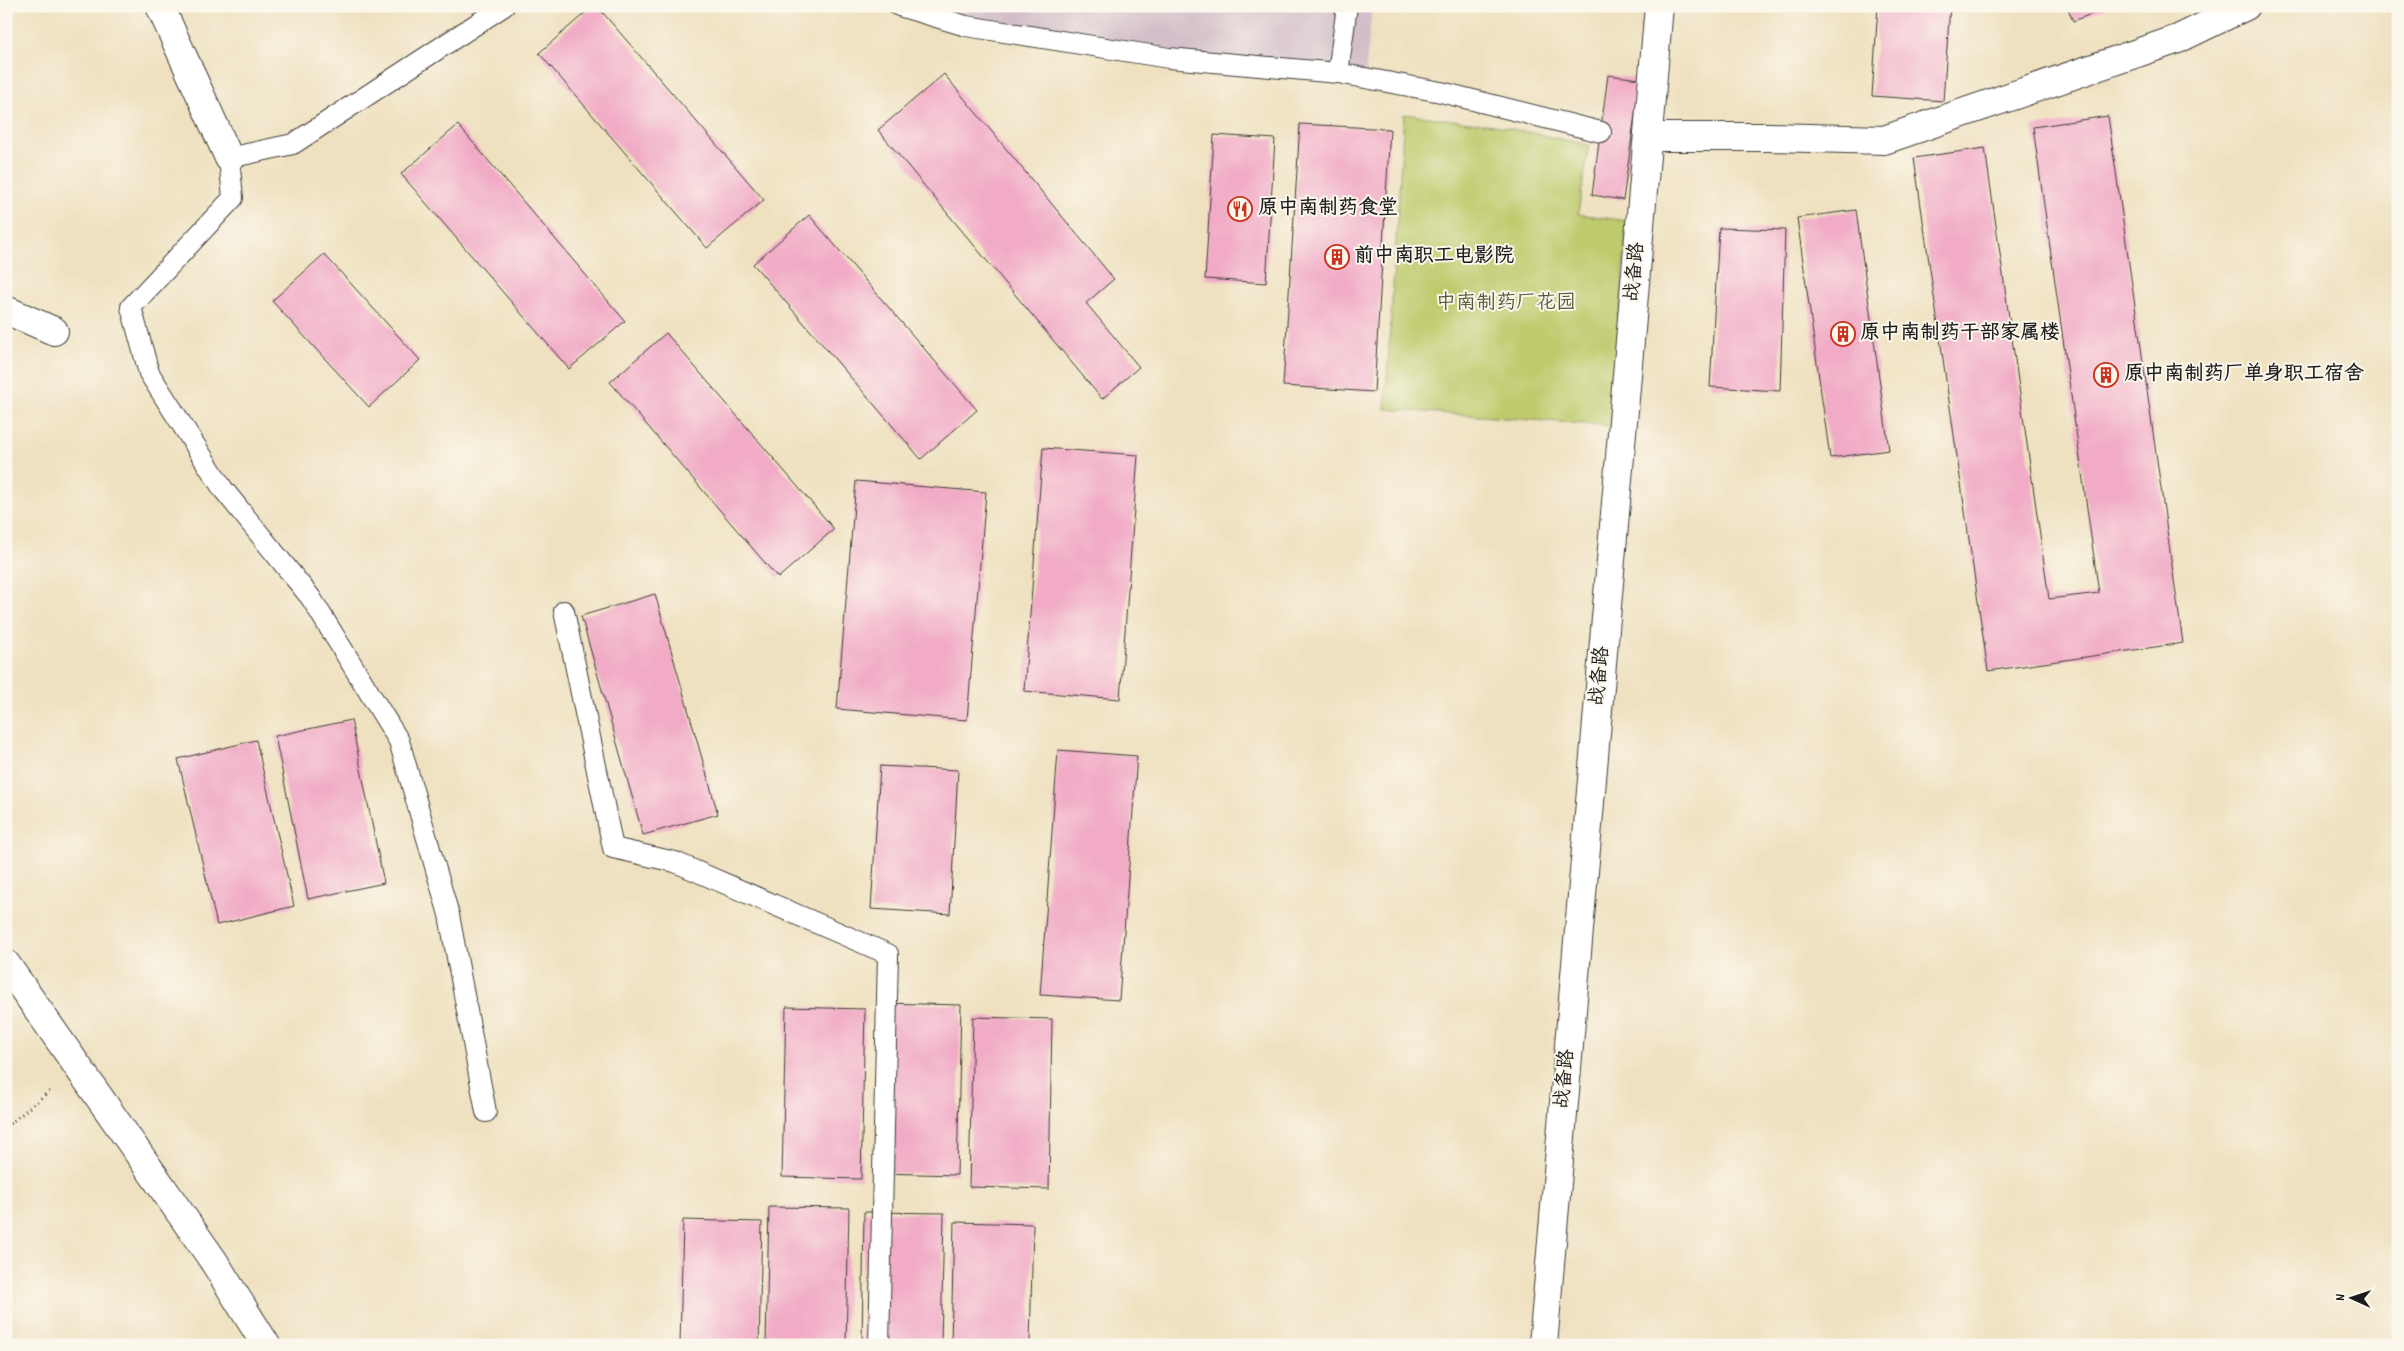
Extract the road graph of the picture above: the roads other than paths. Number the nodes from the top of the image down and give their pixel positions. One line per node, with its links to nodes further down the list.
1 (160, 6): 10 (street)
2 (504, 6): 10 (lane)
3 (899, 6): 7 (lane)
4 (1346, 6): 7 (lane)
5 (1659, 6): 9 (street, 战备路)
6 (2246, 6): 9 (street)
7 (1338, 73): 8 (lane)
8 (1601, 132)
9 (1640, 137): 18 (street, 战备路)
10 (229, 158): 15 (lane)
11 (6, 310): 12 (street)
12 (54, 331)
13 (564, 611): 17 (lane)
14 (6, 964): 16 (street)
15 (486, 1112)
16 (266, 1345)
17 (879, 1345)
18 (1543, 1345)

